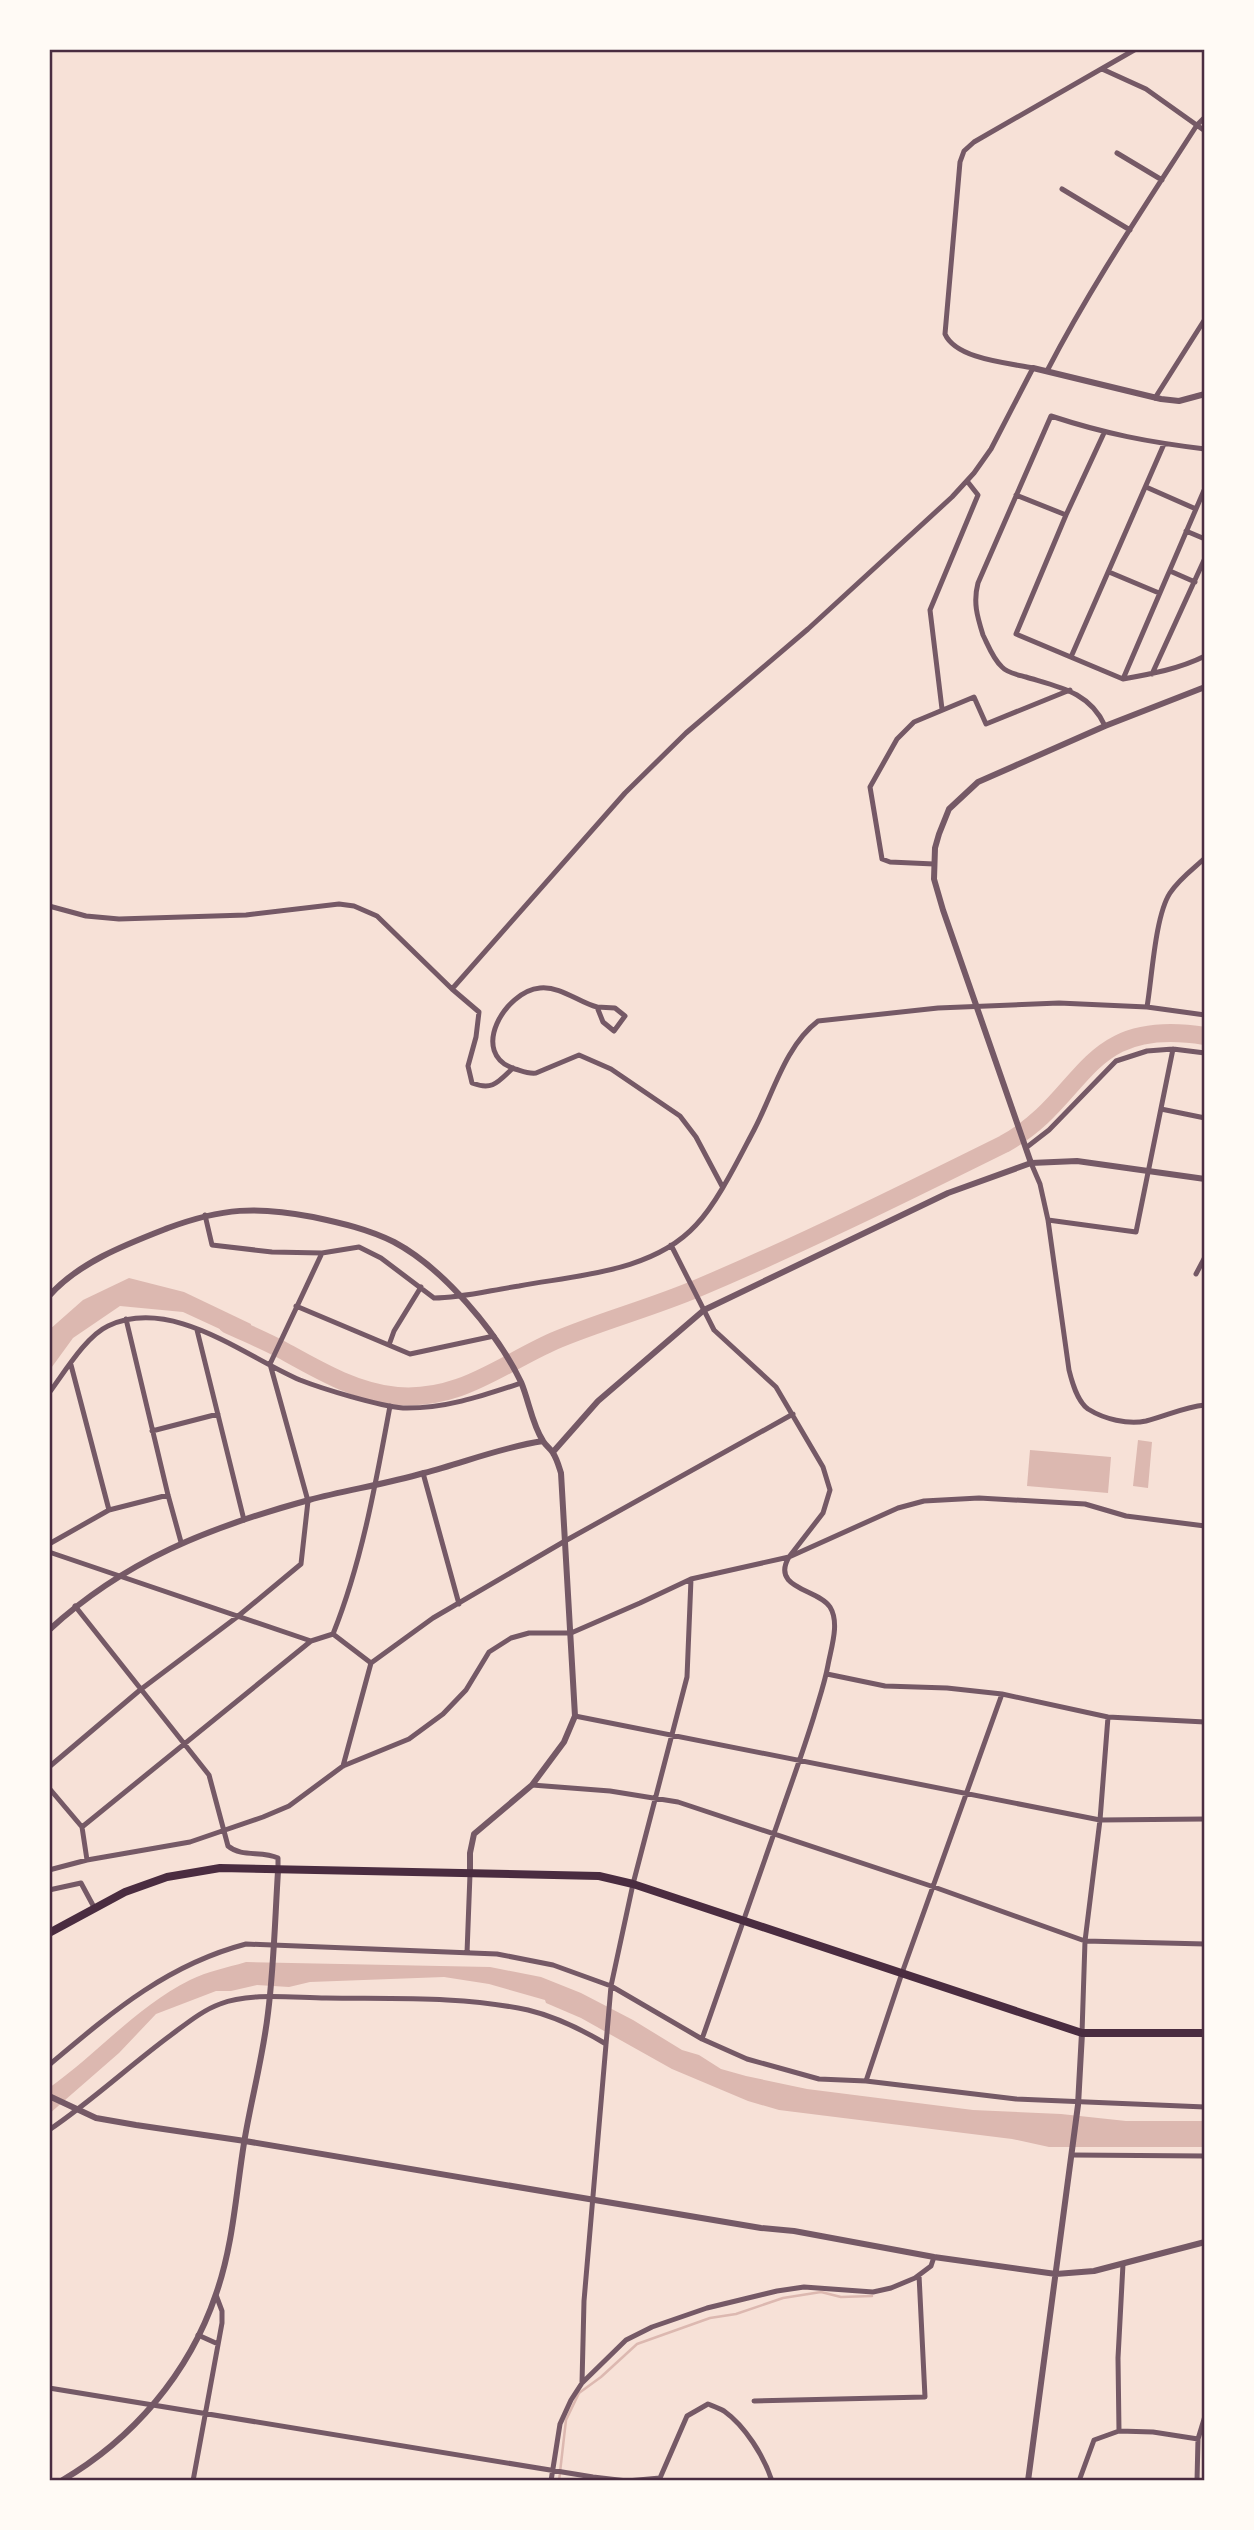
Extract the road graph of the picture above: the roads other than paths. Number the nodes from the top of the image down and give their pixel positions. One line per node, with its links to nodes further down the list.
1 (1136, 49): 2 (street)
2 (1102, 69): 4 (street); 11 (street)
3 (1205, 117): 4 (street)
4 (1197, 125): 5 (street); 7 (street)
5 (1205, 131)
6 (1117, 153): 7 (street)
7 (1161, 180): 9 (street)
8 (1062, 189): 9 (street)
9 (1130, 230): 12 (street)
10 (1205, 319): 14 (street)
11 (1033, 368): 12 (street); 18 (street)
12 (1047, 371): 14 (street)
13 (1205, 394): 14 (street)
14 (1155, 398)
15 (1104, 433): 16 (street); 21 (street); 23 (street)
16 (1164, 444): 17 (street); 19 (street)
17 (1205, 449)
18 (967, 481): 37 (street); 42 (street)
19 (1146, 486): 22 (street); 28 (street)
20 (1205, 488): 22 (street)
21 (1016, 495): 23 (street); 36 (street)
22 (1196, 509): 24 (street)
23 (1066, 515): 32 (street)
24 (1186, 531): 25 (street); 27 (street)
25 (1205, 539)
26 (1205, 558): 29 (street)
27 (1170, 571): 29 (street); 30 (street)
28 (1109, 572): 30 (street); 32 (street)
29 (1195, 582): 33 (street)
30 (1159, 593): 34 (street)
31 (1205, 656): 33 (street)
32 (1071, 657): 34 (street)
33 (1152, 674): 34 (street)
34 (1123, 680)
35 (1205, 687): 38 (street)
36 (1070, 690): 37 (street); 38 (street)
37 (942, 709): 40 (street)
38 (1105, 726): 40 (street)
39 (1205, 858): 45 (street)
40 (934, 864): 43 (street)
41 (49, 906): 42 (street)
42 (452, 989): 49 (street)
43 (976, 1005): 45 (street); 52 (street); 56 (street)
44 (597, 1007): 44 (street); 49 (street)
45 (1147, 1007): 46 (street)
46 (1205, 1015)
47 (1173, 1049): 48 (street); 50 (street); 52 (street)
48 (1205, 1053)
49 (513, 1068): 56 (street)
50 (1161, 1109): 51 (street); 54 (street)
51 (1205, 1118)
52 (1026, 1145): 53 (street)
53 (1031, 1163): 54 (street); 58 (street); 67 (street)
54 (1148, 1170): 55 (street); 58 (street)
55 (1205, 1179)
56 (722, 1186): 59 (street)
57 (205, 1215): 60 (street); 64 (street); 65 (street)
58 (1048, 1220): 76 (street)
59 (671, 1245): 64 (street); 67 (street)
60 (321, 1253): 63 (street); 66 (street)
61 (1205, 1257): 62 (street)
62 (1196, 1274)
63 (421, 1287): 64 (street); 71 (street)
64 (458, 1295): 70 (street)
65 (49, 1296)
66 (296, 1306): 71 (street); 73 (street)
67 (704, 1310): 79 (street); 82 (street)
68 (126, 1319): 69 (street); 72 (street); 80 (street)
69 (197, 1330): 73 (street); 78 (street)
70 (494, 1336): 71 (street); 74 (street)
71 (389, 1345)
72 (71, 1364): 75 (street); 87 (street)
73 (270, 1364): 77 (street); 86 (street)
74 (521, 1383): 77 (street); 81 (street)
75 (49, 1392)
76 (1205, 1405)
77 (390, 1406): 84 (street)
78 (218, 1414): 80 (street); 88 (street)
79 (793, 1414): 90 (street); 94 (street)
80 (152, 1432): 85 (street)
81 (543, 1441): 82 (street); 83 (street)
82 (553, 1452): 90 (street)
83 (423, 1473): 84 (street); 97 (street)
84 (375, 1484): 86 (street); 102 (street)
85 (167, 1495): 87 (street); 91 (street)
86 (308, 1501): 88 (street); 99 (street)
87 (110, 1510): 92 (street)
88 (244, 1520): 91 (street)
89 (1205, 1526): 94 (street)
90 (565, 1541): 97 (street); 101 (street)
91 (181, 1542): 95 (street)
92 (49, 1544)
93 (49, 1552): 95 (street)
94 (789, 1558): 96 (street); 105 (street)
95 (119, 1575): 98 (street); 99 (street)
96 (691, 1579): 101 (street); 111 (street)
97 (458, 1604): 104 (street)
98 (75, 1606): 100 (street); 106 (street)
99 (237, 1617): 103 (street); 106 (street)
100 (49, 1630)
101 (570, 1633): 108 (street); 114 (street)
102 (333, 1634): 103 (street); 104 (street)
103 (312, 1641): 112 (street)
104 (371, 1663): 114 (street)
105 (827, 1674): 107 (street); 113 (street)
106 (140, 1690): 112 (street); 115 (street)
107 (1002, 1694): 109 (street); 118 (street)
108 (575, 1716): 111 (street); 116 (street)
109 (1108, 1717): 110 (street); 120 (street)
110 (1205, 1722)
111 (671, 1735): 113 (street); 119 (street)
112 (187, 1744): 122 (street); 123 (street)
113 (800, 1759): 118 (street); 124 (street)
114 (343, 1766): 123 (street)
115 (49, 1767)
116 (532, 1785): 119 (street); 128 (street)
117 (49, 1788): 122 (street)
118 (967, 1792): 120 (street); 130 (street)
119 (655, 1797): 124 (street); 129 (street)
120 (1100, 1819): 121 (street); 135 (street)
121 (1205, 1819)
122 (82, 1827): 125 (street)
123 (223, 1832): 125 (street); 127 (street)
124 (773, 1835): 130 (street); 133 (street)
125 (87, 1860): 126 (street)
126 (49, 1871)
127 (278, 1871): 128 (main road); 132 (main road); 137 (street)
128 (470, 1874): 129 (main road); 138 (street)
129 (633, 1884): 133 (main road); 140 (street)
130 (934, 1887): 135 (street); 139 (street)
131 (49, 1890): 132 (street)
132 (94, 1909): 134 (main road)
133 (744, 1921): 139 (main road); 144 (street)
134 (49, 1933)
135 (1085, 1941): 136 (street); 142 (street)
136 (1205, 1944)
137 (275, 1946): 138 (street); 141 (street); 146 (street)
138 (467, 1953): 140 (street)
139 (902, 1973): 142 (main road); 147 (street)
140 (611, 1988): 144 (street); 145 (street)
141 (270, 1997): 145 (street); 151 (street); 153 (street)
142 (1082, 2032): 143 (main road); 149 (street)
143 (1205, 2033)
144 (702, 2039): 147 (street)
145 (606, 2044): 156 (street)
146 (49, 2065)
147 (866, 2081): 149 (street)
148 (49, 2096): 151 (street)
149 (1078, 2103): 150 (street); 154 (street)
150 (1205, 2107)
151 (78, 2111): 152 (street); 153 (street)
152 (49, 2130)
153 (244, 2141): 156 (street); 162 (street)
154 (1072, 2151): 155 (street); 160 (street)
155 (1205, 2156)
156 (591, 2199): 158 (street); 165 (street)
157 (1205, 2242): 159 (street)
158 (934, 2257): 160 (street); 161 (street)
159 (1124, 2264): 160 (street); 171 (street)
160 (1056, 2274): 174 (street)
161 (919, 2275): 165 (street); 167 (street)
162 (216, 2295): 163 (street); 164 (street)
163 (198, 2335): 164 (street); 168 (street)
164 (218, 2344): 169 (street)
165 (582, 2383): 173 (street)
166 (49, 2388): 168 (street)
167 (754, 2401)
168 (152, 2406): 169 (street); 175 (street)
169 (204, 2414): 173 (street); 176 (street)
170 (1205, 2416): 172 (street)
171 (1119, 2431): 172 (street); 180 (street)
172 (1198, 2439): 181 (street)
173 (553, 2469): 177 (street); 178 (street)
174 (1028, 2480): 179 (street)
175 (61, 2481)
176 (193, 2481)
177 (551, 2481)
178 (772, 2481)
179 (1041, 2481)
180 (1079, 2481)
181 (1197, 2481)

